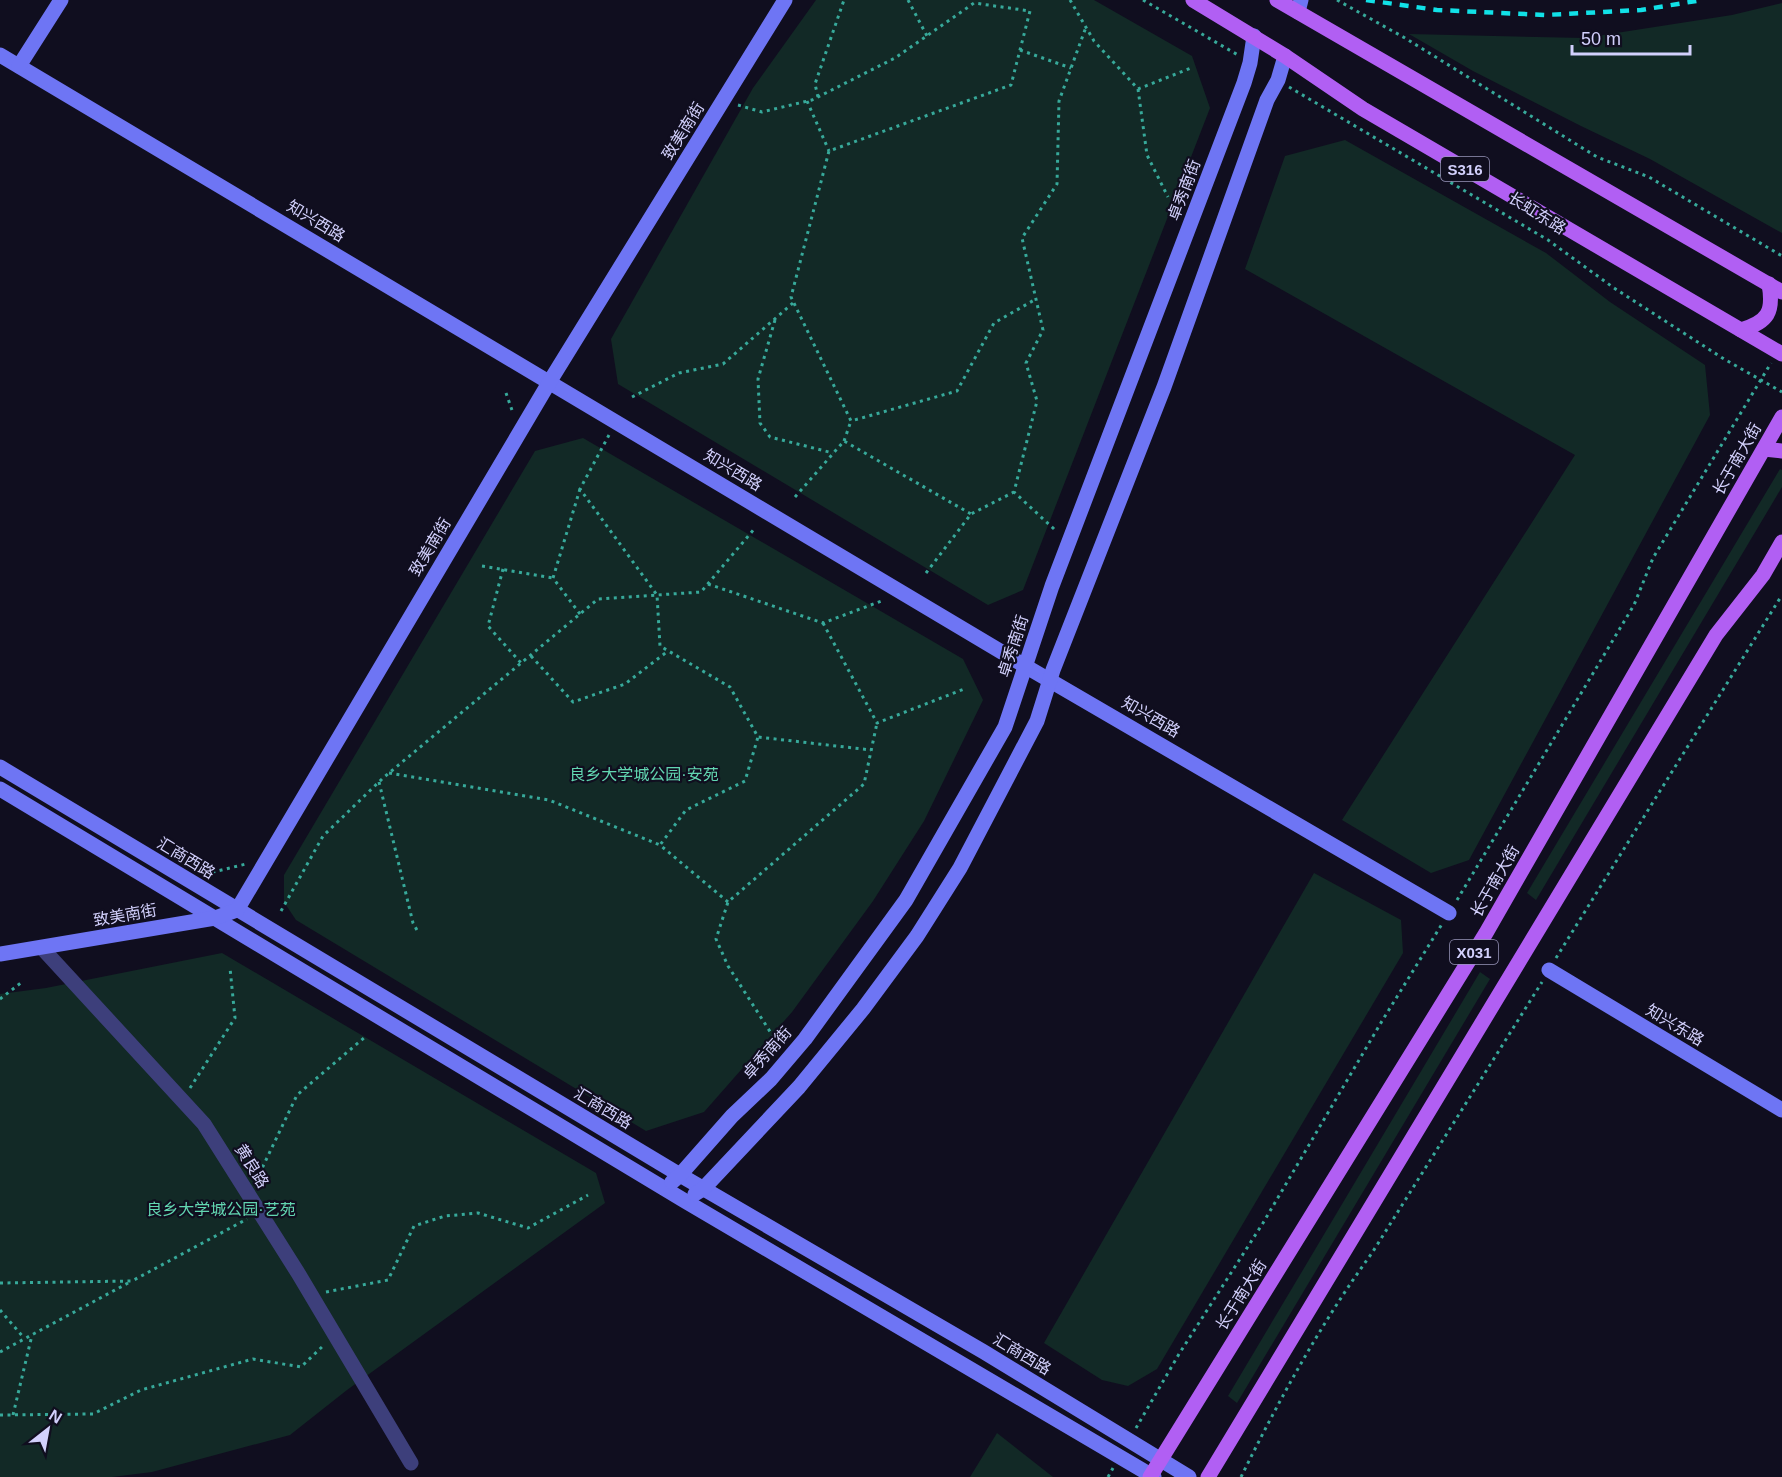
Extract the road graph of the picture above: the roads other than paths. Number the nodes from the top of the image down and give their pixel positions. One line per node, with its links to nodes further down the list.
1 (61, 0): 9 (street)
2 (785, 0): 13 (street, 致美南街)
3 (1193, 0): 6 (main road, 长虹东路 / S316)
4 (1277, 0): 5 (main road)
5 (1299, 6): 10 (main road)
6 (1254, 36): 8 (main road, 长虹东路 / S316); 18 (street, 卓秀南街)
7 (0, 55): 9 (street, 知兴西路)
8 (1285, 56): 11 (main road, 长虹东路 / S316); 19 (street)
9 (19, 66): 13 (street, 知兴西路)
10 (1776, 288): 11 (main road)
11 (1741, 330): 12 (main road, 长虹东路 / S316)
12 (1782, 354)
13 (550, 381): 18 (street, 知兴西路); 22 (street, 致美南街)
14 (1782, 417): 15 (main road, 长于南大街 / X031)
15 (1764, 449): 16 (main road); 33 (main road, 长于南大街 / X031)
16 (1782, 452)
17 (1782, 542): 37 (main road, X031)
18 (1025, 666): 19 (street, 知兴西路); 29 (street, 卓秀南街)
19 (1051, 680): 23 (street, 知兴西路); 31 (street)
20 (0, 767): 22 (street, 汇商西路)
21 (0, 789): 24 (street)
22 (237, 910): 24 (street, 致美南街); 29 (street, 汇商西路)
23 (1449, 913)
24 (215, 918): 25 (street, 致美南街); 30 (street)
25 (42, 948): 26 (street, 致美南街); 34 (street, 黄良路)
26 (0, 954)
27 (1549, 970): 28 (street, 知兴东路)
28 (1782, 1110)
29 (680, 1175): 30 (street, 卓秀南街); 31 (street, 汇商西路)
30 (664, 1188): 32 (street)
31 (703, 1189): 32 (street); 33 (street, 汇商西路)
32 (685, 1201): 35 (street)
33 (1161, 1459): 35 (main road, 长于南大街 / X031); 36 (street, 汇商西路)
34 (411, 1462)
35 (1152, 1476)
36 (1189, 1477)
37 (1208, 1477)

